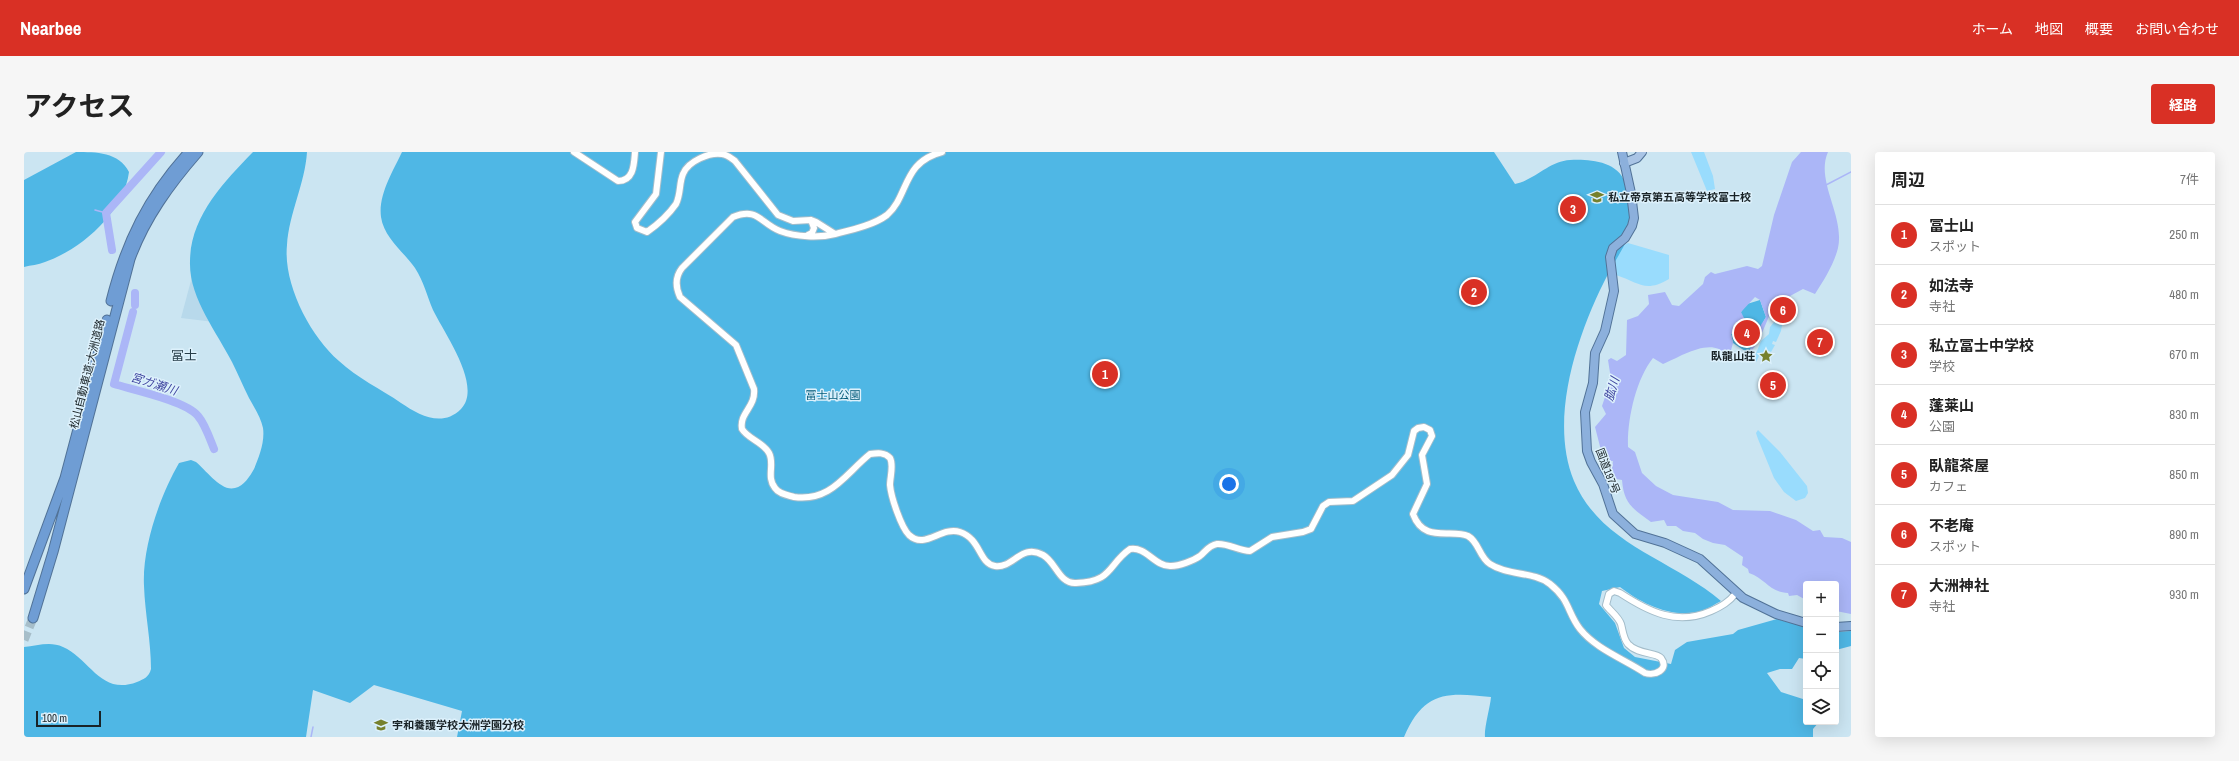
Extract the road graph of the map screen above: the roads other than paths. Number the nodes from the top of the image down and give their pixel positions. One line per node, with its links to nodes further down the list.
1 (188, 152): 15 (highway, 松山自動車道;大洲道路)
2 (198, 152): 11 (highway, 松山自動車道;大洲道路)
3 (205, 152): 11 (highway)
4 (574, 152): 5 (street)
5 (635, 152)
6 (661, 152): 12 (street)
7 (942, 152): 13 (street)
8 (1622, 152): 10 (highway, 国道197号)
9 (1642, 152): 10 (main road)
10 (1624, 163): 16 (highway, 国道197号)
11 (154, 209): 17 (highway, 松山自動車道;大洲道路)
12 (811, 220): 13 (street); 14 (street)
13 (835, 234): 14 (street)
14 (808, 235): 16 (street)
15 (24, 590)
16 (1736, 593): 18 (highway, 国道197号)
17 (33, 618)
18 (1803, 621)
19 (1851, 626): 20 (highway)
20 (1839, 627)

